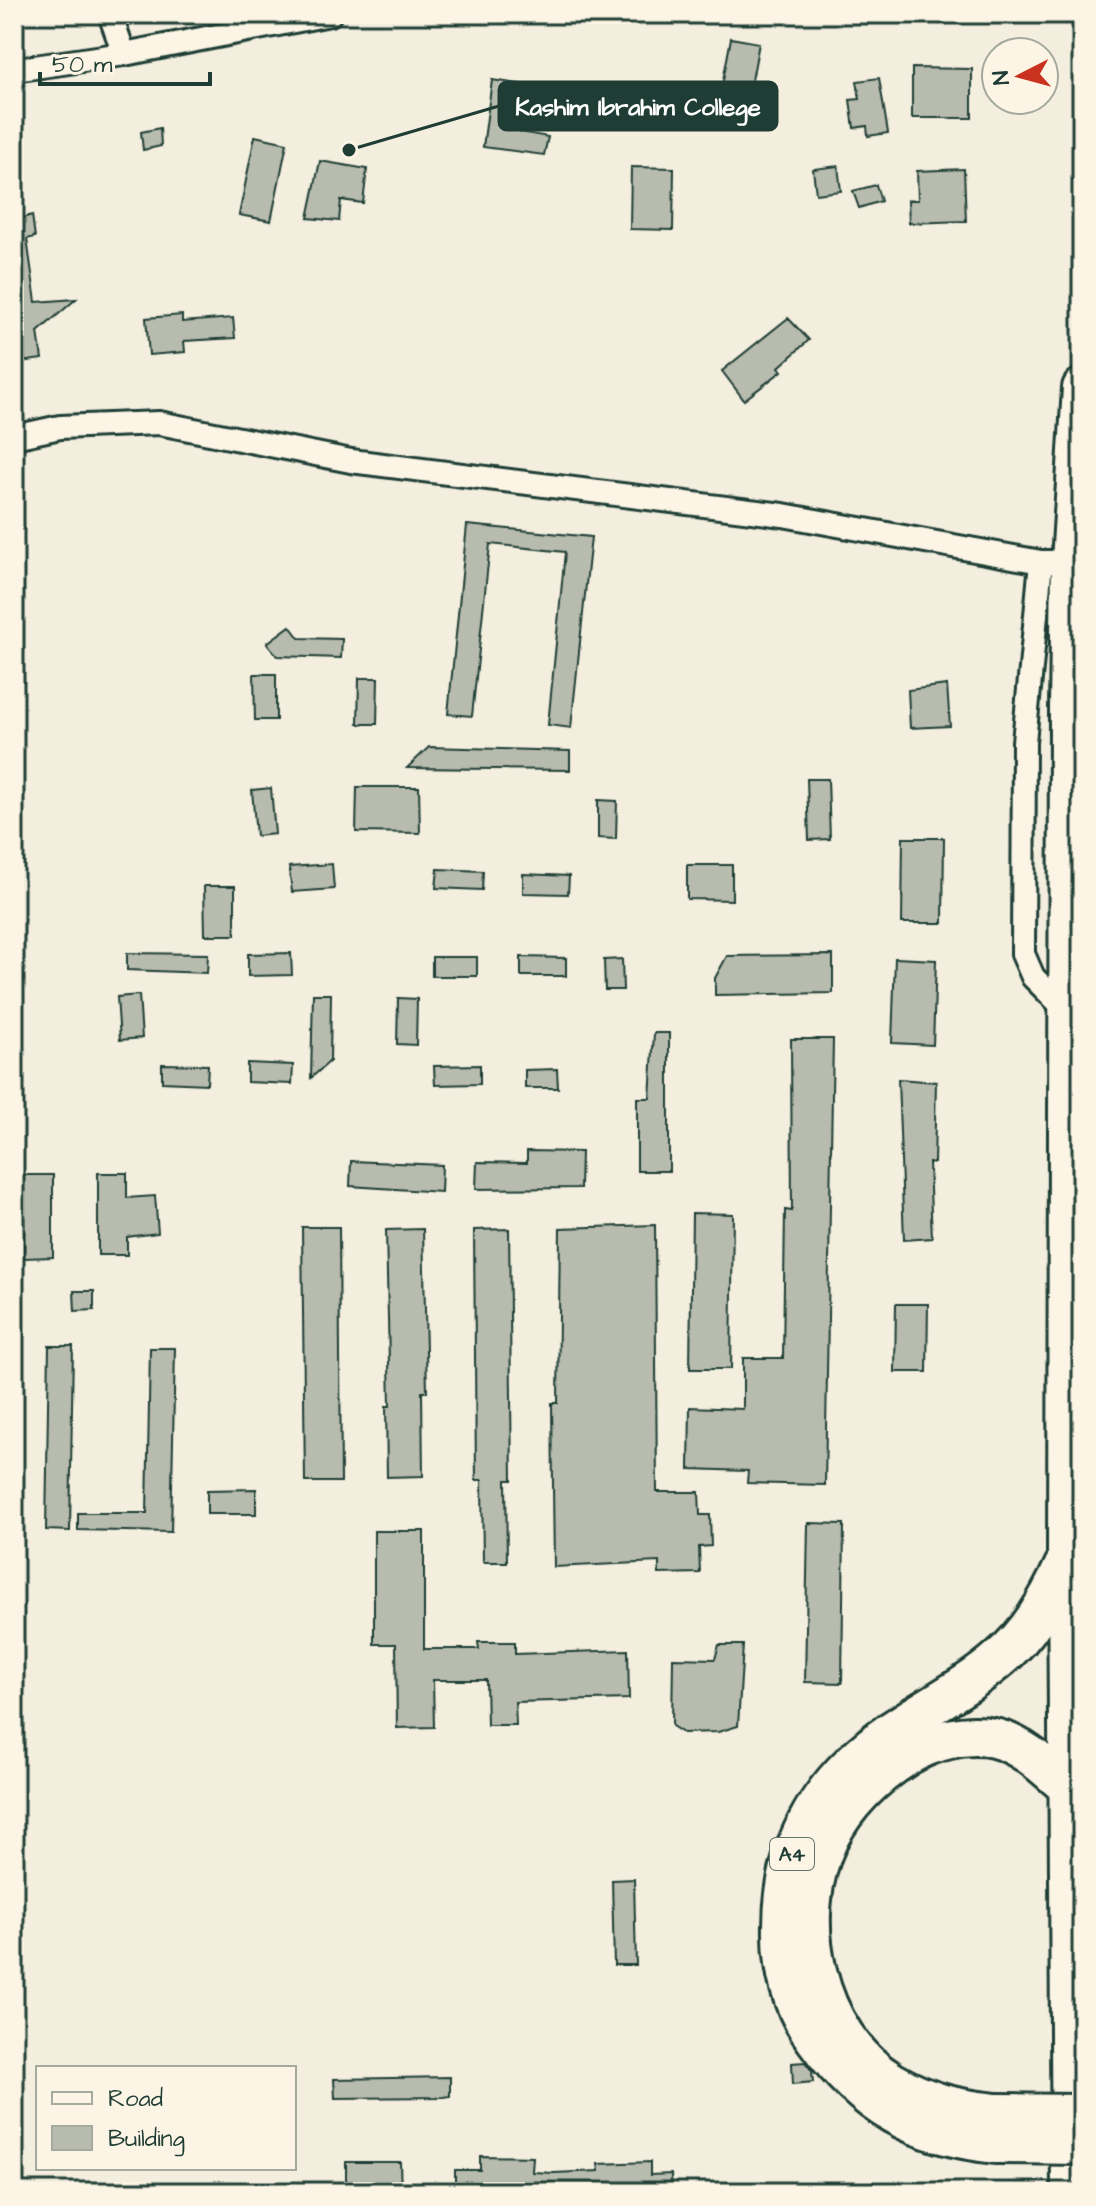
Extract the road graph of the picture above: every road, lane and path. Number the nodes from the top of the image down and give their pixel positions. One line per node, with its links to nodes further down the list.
1 (110, 14): 3 (street)
2 (330, 14): 3 (street)
3 (124, 54): 4 (street)
4 (14, 70)
5 (1082, 388): 7 (highway)
6 (14, 437): 7 (street)
7 (1056, 562): 8 (highway)
8 (1074, 1125): 9 (highway)
9 (1067, 1560): 10 (highway); 12 (highway, A4)
10 (1069, 1788): 12 (highway, A4); 14 (highway)
11 (1082, 2114): 12 (highway, A4, bridge)
12 (996, 2128): 13 (highway, A4, bridge)
13 (1082, 2145)
14 (1071, 2192)

